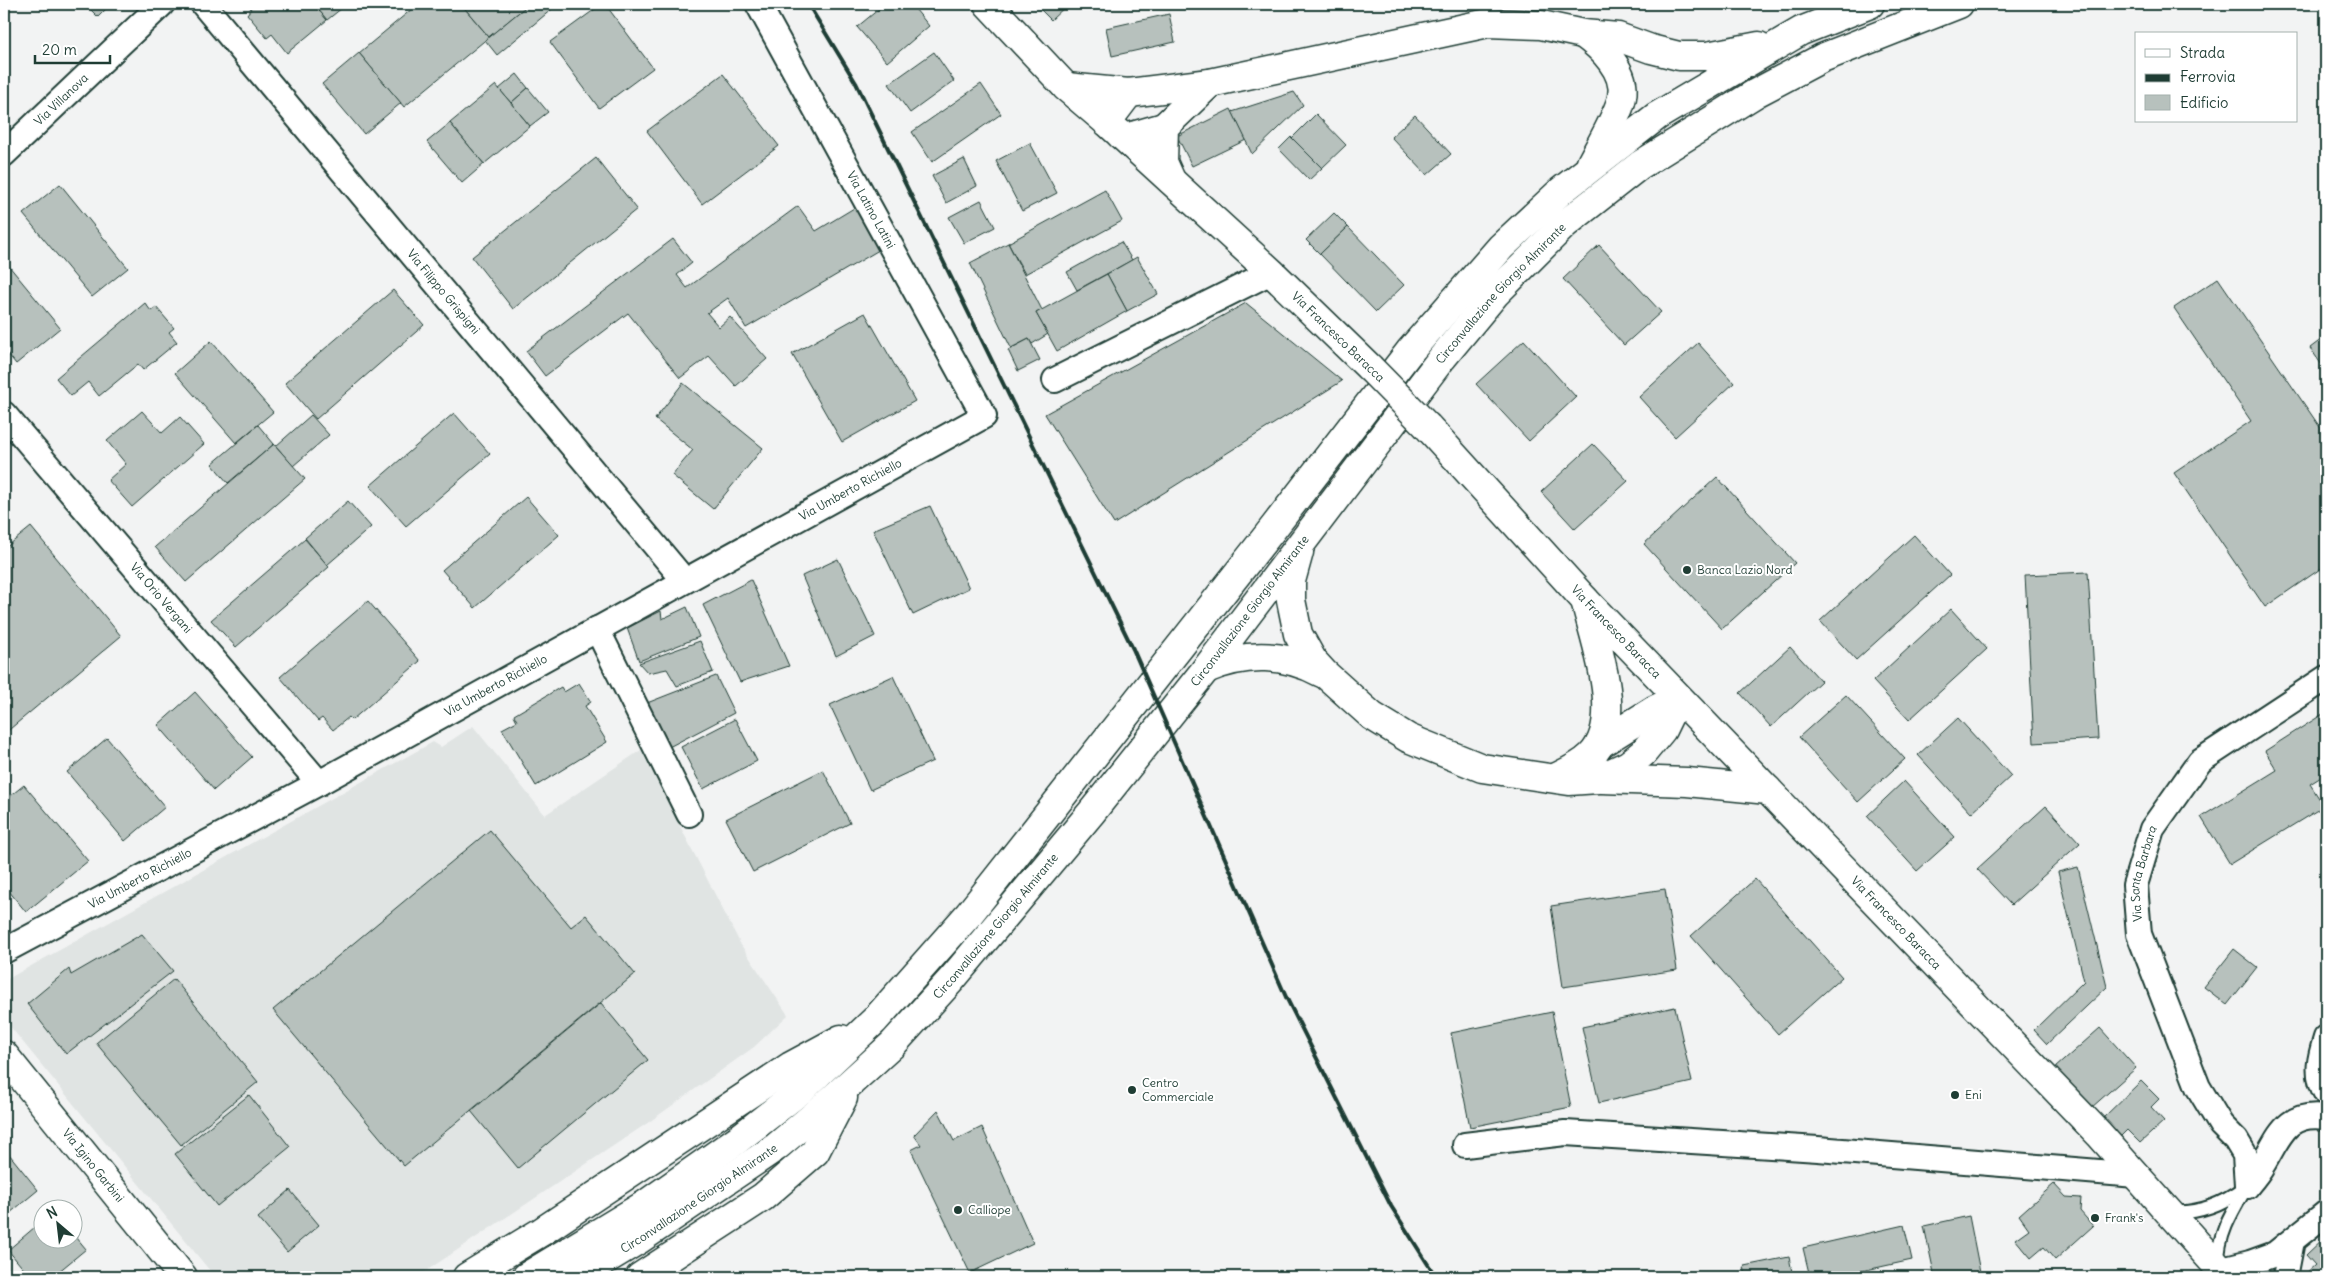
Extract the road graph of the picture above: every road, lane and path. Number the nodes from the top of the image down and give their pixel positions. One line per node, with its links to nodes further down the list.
1 (162, 4): 14 (street, Via Villanova)
2 (203, 4): 22 (street, Via Filippo Grispigni)
3 (758, 4): 20 (street, Via Latino Latini)
4 (988, 4): 10 (main road, Via Francesco Baracca)
5 (1870, 4): 7 (main road, Circonvallazione Giorgio Almirante)
6 (1959, 4): 21 (main road, Circonvallazione Giorgio Almirante)
7 (1801, 31): 8 (main road); 15 (main road, Circonvallazione Giorgio Almirante)
8 (1583, 34): 9 (main road); 15 (main road)
9 (1210, 83): 11 (main road); 12 (main road)
10 (1066, 87): 11 (main road); 13 (main road, Via Francesco Baracca)
11 (1129, 93): 13 (main road)
12 (1164, 127): 13 (main road); 16 (main road)
13 (1114, 128): 16 (main road, Via Francesco Baracca)
14 (4, 154)
15 (1587, 171): 36 (main road, Circonvallazione Giorgio Almirante)
16 (1171, 180): 17 (main road, Via Francesco Baracca)
17 (1271, 272): 18 (street); 23 (main road, Via Francesco Baracca, bridge)
18 (1055, 380)
19 (4, 414): 32 (street, Via Orio Vergani)
20 (984, 416): 22 (street, Via Umberto Richiello)
21 (1312, 529): 25 (main road, Circonvallazione Giorgio Almirante); 26 (main road)
22 (684, 580): 24 (street, Via Umberto Richiello)
23 (1585, 600): 28 (main road, Via Francesco Baracca); 29 (main road)
24 (597, 629): 32 (street, Via Umberto Richiello); 34 (street)
25 (1206, 668): 26 (main road); 39 (main road, Circonvallazione Giorgio Almirante)
26 (1324, 673): 30 (main road)
27 (2326, 678): 44 (street, Via Santa Barbara)
28 (1677, 699): 29 (main road); 31 (main road); 33 (main road, Via Francesco Baracca)
29 (1600, 744): 30 (main road)
30 (1554, 778): 31 (main road)
31 (1598, 779): 33 (main road)
32 (319, 783): 35 (street, Via Umberto Richiello)
33 (1768, 790): 43 (main road, Via Francesco Baracca)
34 (689, 814)
35 (4, 950)
36 (875, 1020): 50 (main road); 51 (main road, Circonvallazione Giorgio Almirante)
37 (2326, 1038): 40 (street)
38 (4, 1055): 49 (main road, Via Igino Garbini)
39 (850, 1083): 52 (main road, Circonvallazione Giorgio Almirante); 53 (main road)
40 (2326, 1093)
41 (2326, 1117): 44 (street)
42 (1465, 1145): 43 (street)
43 (2136, 1175): 45 (main road, Via Francesco Baracca)
44 (2247, 1186): 45 (lane); 48 (lane)
45 (2170, 1212): 48 (main road, Via Francesco Baracca)
46 (2326, 1213): 47 (street)
47 (2292, 1241): 48 (street); 54 (street)
48 (2223, 1273)
49 (183, 1277)
50 (467, 1277)
51 (526, 1277)
52 (577, 1277)
53 (640, 1277)
54 (2285, 1277)

